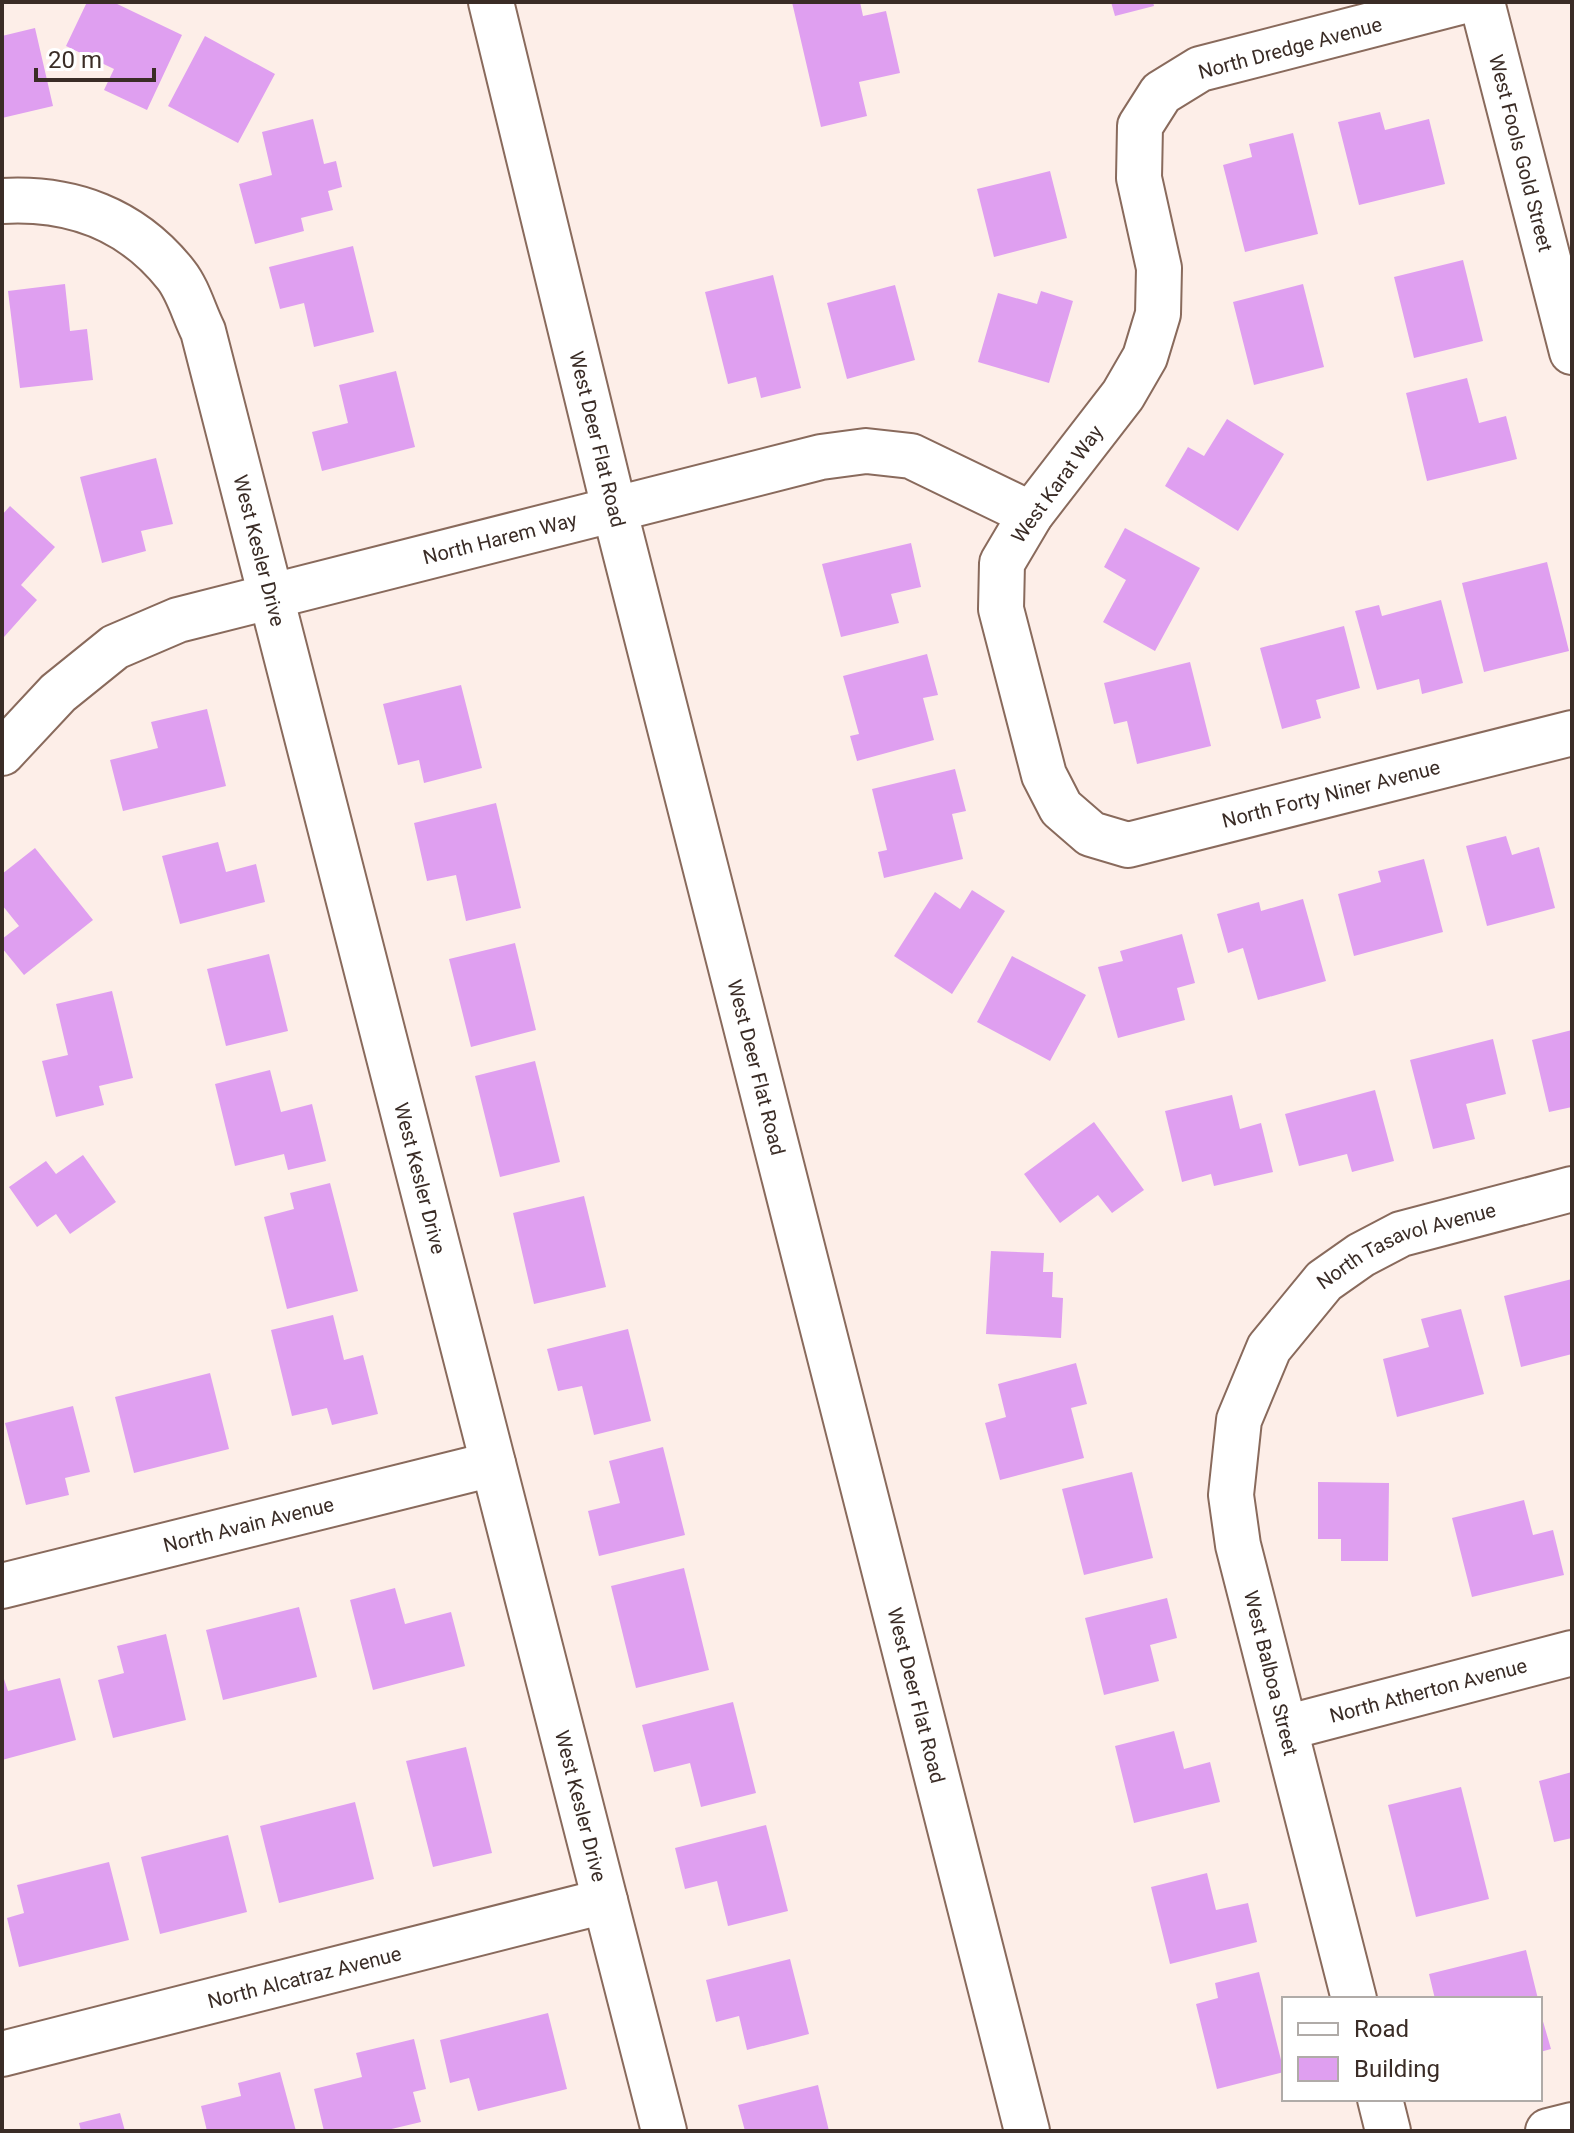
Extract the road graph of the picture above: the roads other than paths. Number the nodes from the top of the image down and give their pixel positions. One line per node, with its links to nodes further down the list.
1 (491, 2): 7 (street, West Deer Flat Road)
2 (1460, 2): 4 (street, North Dredge Avenue)
3 (1482, 2): 6 (street, West Fools Gold Street)
4 (1140, 126): 8 (street, West Karat Way)
5 (2, 201): 9 (street, West Kesler Drive)
6 (1572, 352)
7 (615, 512): 8 (street, North Harem Way); 9 (street, North Harem Way); 25 (street, West Deer Flat Road)
8 (1031, 514): 12 (street, West Karat Way)
9 (271, 596): 11 (street, North Harem Way); 15 (street, West Kesler Drive)
10 (1572, 733): 12 (street, North Forty Niner Avenue)
11 (2, 753)
12 (1091, 834)
13 (1572, 1189): 14 (street, North Tasavol Avenue)
14 (1269, 1348): 18 (street, West Balboa Street)
15 (493, 1464): 16 (street, North Avain Avenue); 19 (street, West Kesler Drive)
16 (2, 1586)
17 (1572, 1653): 18 (street, North Atherton Avenue)
18 (1285, 1728): 20 (street, West Balboa Street)
19 (605, 1901): 21 (street, North Alcatraz Avenue); 24 (street, West Kesler Drive)
20 (1353, 1997)
21 (2, 2054)
22 (1380, 2101): 26 (street)
23 (1572, 2125): 27 (street)
24 (664, 2131)
25 (1027, 2131)
26 (1388, 2131)
27 (1548, 2131)

